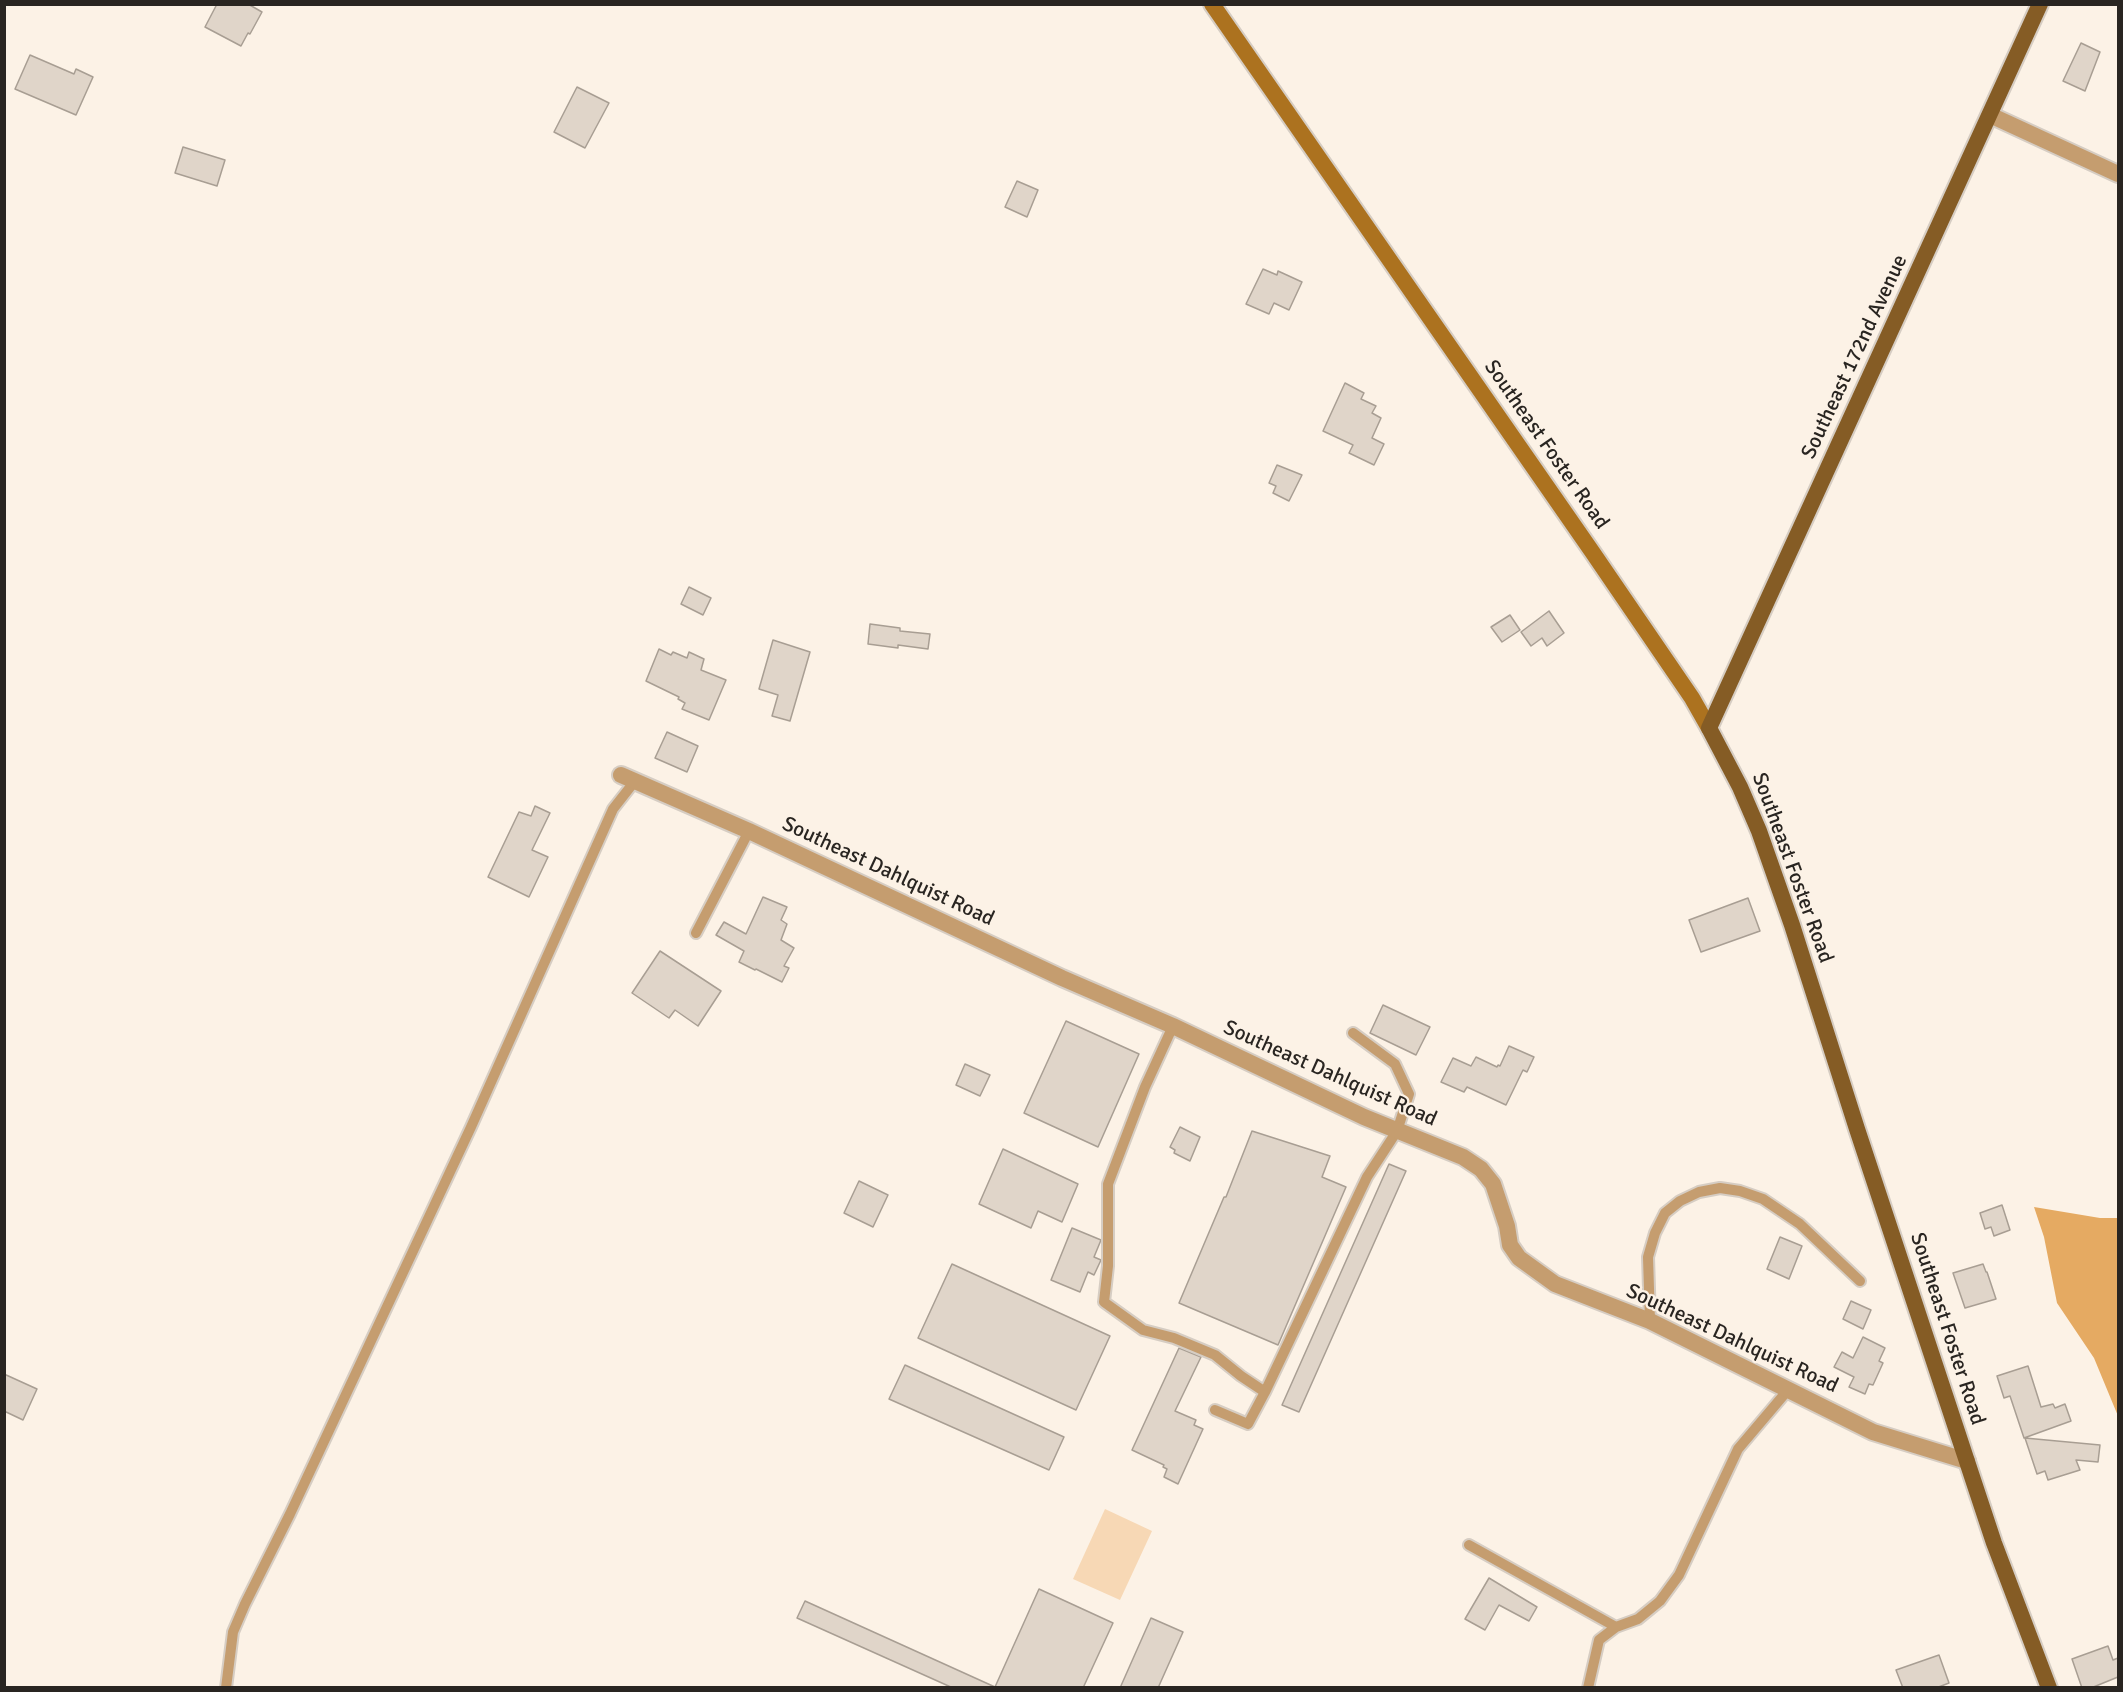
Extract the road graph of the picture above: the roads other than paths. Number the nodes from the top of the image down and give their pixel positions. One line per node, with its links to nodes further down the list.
1 (1212, 4): 5 (main road, Southeast Foster Road)
2 (2040, 4): 3 (main road, Southeast 172nd Avenue)
3 (1990, 115): 4 (street); 5 (main road, Southeast 172nd Avenue)
4 (2118, 174)
5 (1709, 728): 17 (main road, Southeast Foster Road)
6 (628, 778): 7 (street, Southeast Dahlquist Road); 20 (lane)
7 (749, 831): 8 (lane); 9 (street, Southeast Dahlquist Road)
8 (696, 933)
9 (1173, 1026): 11 (street, Southeast Dahlquist Road); 15 (lane)
10 (1353, 1033): 11 (lane)
11 (1397, 1131): 13 (street, Southeast Dahlquist Road); 15 (lane)
12 (1860, 1281): 13 (lane)
13 (1650, 1321): 14 (street, Southeast Dahlquist Road)
14 (1788, 1390): 17 (street, Southeast Dahlquist Road); 19 (lane)
15 (1265, 1392): 16 (lane)
16 (1215, 1410)
17 (1967, 1461): 22 (main road, Southeast Foster Road)
18 (1469, 1545): 19 (lane)
19 (1616, 1627): 21 (lane)
20 (226, 1688)
21 (1588, 1688)
22 (2049, 1688)

